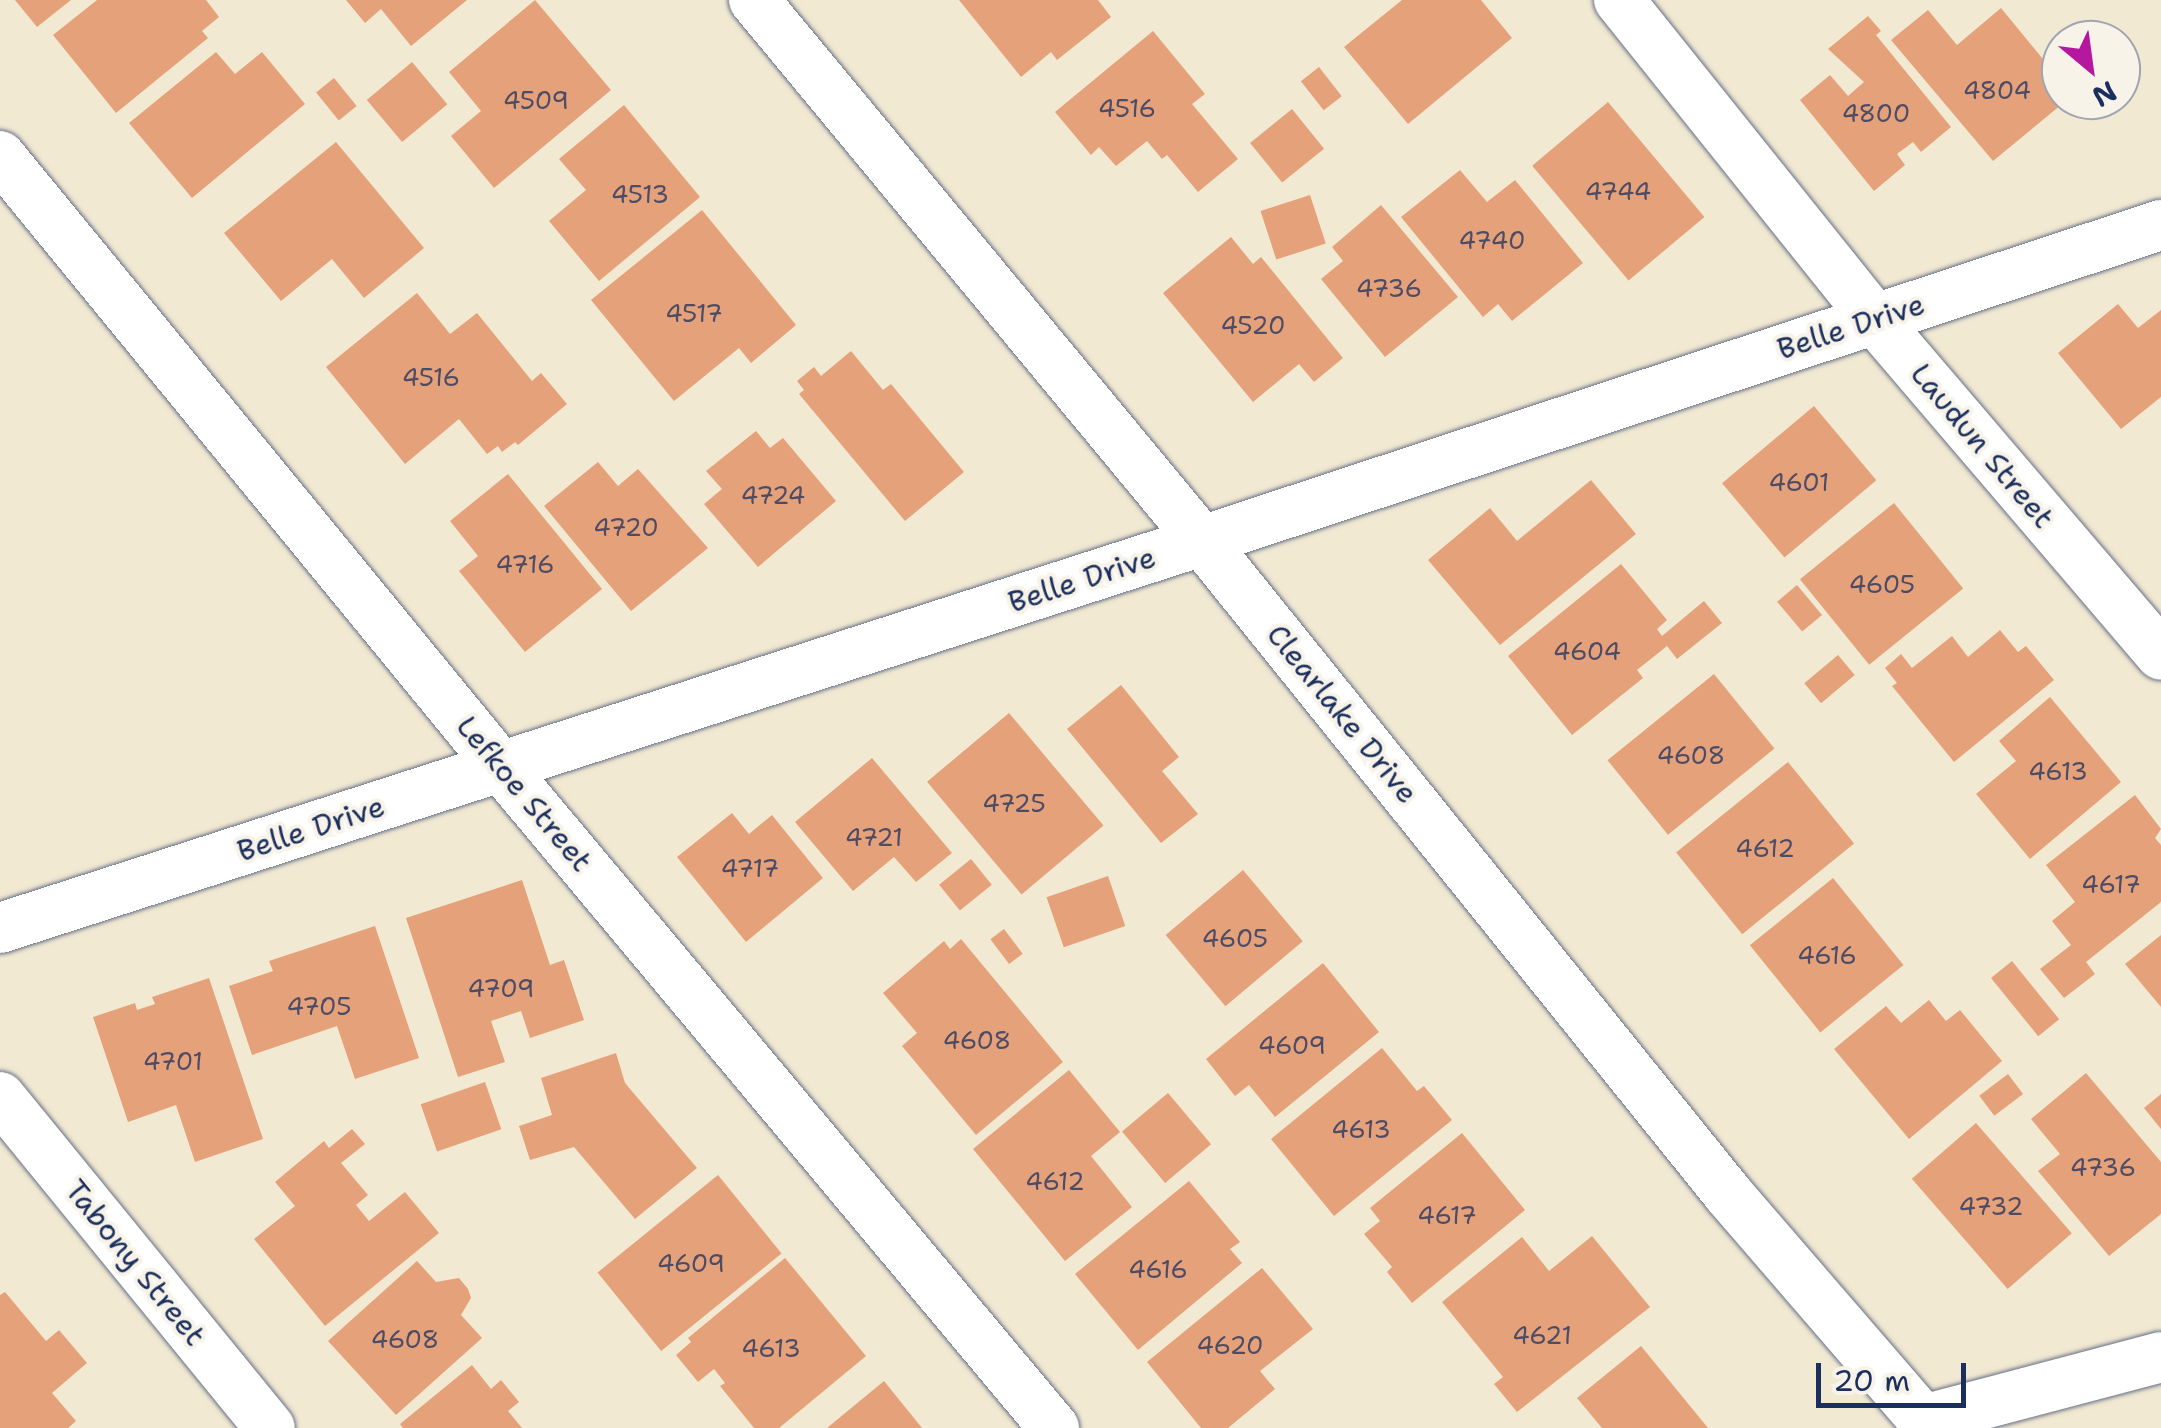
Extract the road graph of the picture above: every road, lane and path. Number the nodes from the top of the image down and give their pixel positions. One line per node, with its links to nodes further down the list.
1 (754, 0): 6 (street, Clearlake Drive)
2 (1618, 0): 5 (street, Laudun Street)
3 (0, 156): 8 (street, Lefkoe Street)
4 (2161, 224): 5 (street, Belle Drive)
5 (1875, 320): 6 (street, Belle Drive); 7 (street, Laudun Street)
6 (1202, 541): 8 (street, Belle Drive); 12 (street, Clearlake Drive)
7 (2161, 655)
8 (502, 767): 9 (street, Belle Drive); 14 (street, Lefkoe Street)
9 (0, 928)
10 (0, 1097): 13 (street, Tabony Street)
11 (2161, 1357): 12 (street)
12 (1926, 1424)
13 (270, 1428)
14 (1054, 1428)

